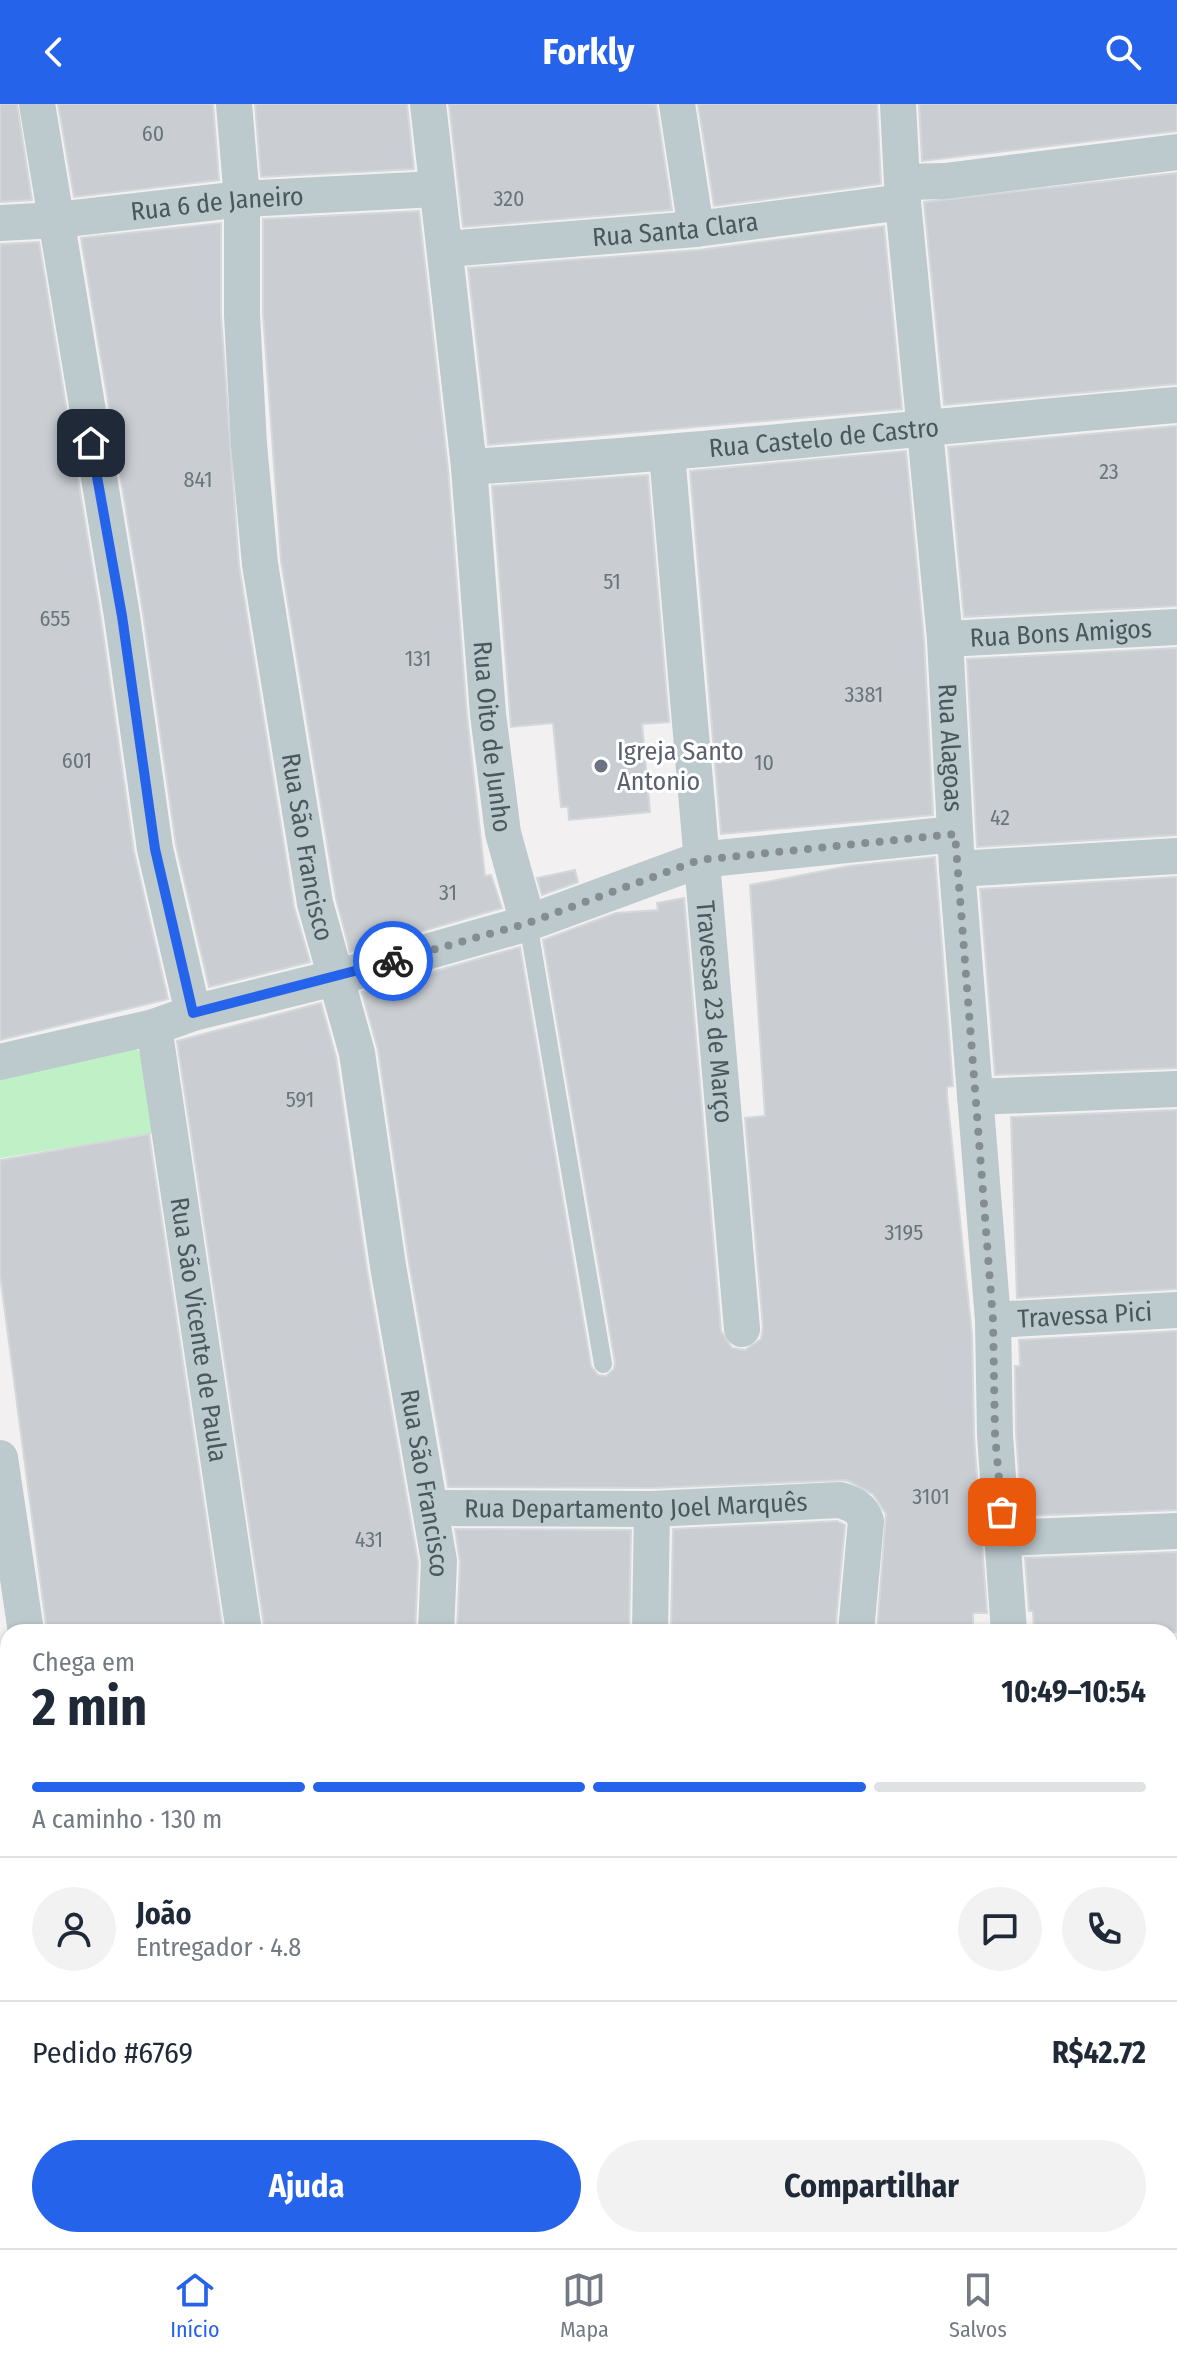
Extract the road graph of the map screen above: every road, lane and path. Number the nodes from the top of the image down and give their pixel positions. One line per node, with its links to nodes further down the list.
1 (37, 104): 10 (street)
2 (234, 104): 9 (street, Rua São Francisco)
3 (428, 104): 7 (street, Rua Oito de Junho)
4 (677, 104): 12 (street)
5 (898, 104): 8 (street, Rua Alagoas)
6 (1177, 152): 8 (street, Rua Santa Clara)
7 (435, 189): 9 (street, Rua 6 de Janeiro); 13 (street, Rua Oito de Junho)
8 (903, 192): 12 (street, Rua Santa Clara); 15 (street, Rua Alagoas)
9 (242, 199): 10 (street, Rua 6 de Janeiro); 24 (street, Rua São Francisco)
10 (57, 220): 11 (street, Rua 6 de Janeiro); 25 (street)
11 (0, 223)
12 (696, 229): 13 (street, Rua Santa Clara)
13 (446, 249): 17 (street, Rua Oito de Junho)
14 (1177, 405): 15 (street, Rua Castelo de Castro)
15 (924, 426): 16 (street, Rua Castelo de Castro); 19 (street, Rua Alagoas)
16 (667, 454): 17 (street, Rua Castelo de Castro); 22 (street, Travessa 23 de Março)
17 (469, 467): 23 (street, Rua Oito de Junho)
18 (1177, 627): 19 (street, Rua Bons Amigos)
19 (945, 639): 20 (street, Rua Alagoas)
20 (956, 851): 21 (street); 22 (street); 29 (street, Rua Alagoas)
21 (1177, 856)
22 (699, 860): 23 (street); 32 (street, Travessa 23 de Março)
23 (528, 923): 24 (street); 33 (lane, Rua Oito de Junho)
24 (338, 977): 25 (street); 35 (street, Rua São Francisco)
25 (193, 1013): 26 (street)
26 (154, 1027): 27 (street); 40 (street, Rua São Vicente de Paula)
27 (0, 1062)
28 (1177, 1089): 29 (street)
29 (975, 1097): 31 (street, Rua Alagoas)
30 (1177, 1310): 31 (street, Travessa Pici)
31 (993, 1320): 38 (street, Rua Alagoas)
32 (742, 1329)
33 (603, 1364)
34 (0, 1458): 39 (street)
35 (430, 1508): 36 (street, Rua Departamento Joel Marquês); 41 (street, Rua São Francisco)
36 (652, 1509): 42 (street); 43 (street, Rua Departamento Joel Marquês)
37 (1177, 1531): 38 (street)
38 (1004, 1538): 44 (street, Rua Alagoas)
39 (25, 1624)
40 (243, 1624)
41 (436, 1624)
42 (650, 1624)
43 (857, 1624)
44 (1009, 1624)

